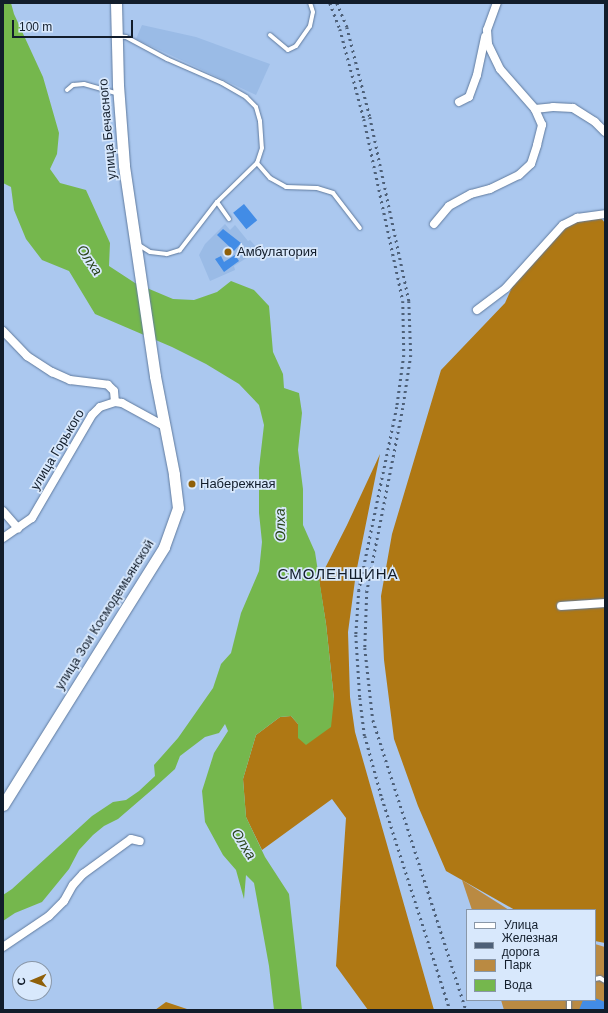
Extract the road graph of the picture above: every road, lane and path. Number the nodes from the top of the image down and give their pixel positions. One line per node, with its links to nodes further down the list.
1 (116, 3): 6 (main road, улица Бечасного)
2 (310, 3): 5 (lane)
3 (494, 5): 4 (street)
4 (487, 30): 9 (street); 10 (street)
5 (270, 35)
6 (116, 36): 8 (main road, улица Бечасного); 12 (lane)
7 (68, 90): 8 (lane)
8 (118, 94): 18 (main road, улица Бечасного)
9 (459, 102)
10 (535, 109): 11 (street); 16 (street)
11 (605, 132)
12 (257, 163): 13 (lane); 17 (lane)
13 (217, 202): 15 (lane); 18 (lane)
14 (605, 214): 19 (street)
15 (229, 219)
16 (434, 224)
17 (360, 228)
18 (136, 248): 21 (main road, улица Бечасного)
19 (477, 310)
20 (3, 332): 22 (street)
21 (155, 376): 23 (main road, улица Зои Космодемьянской)
22 (114, 402): 23 (street); 25 (street, улица Горького)
23 (164, 426): 29 (main road, улица Зои Космодемьянской)
24 (3, 511): 25 (street)
25 (18, 528): 26 (street, улица Горького)
26 (3, 538)
27 (605, 603): 28 (street)
28 (562, 606)
29 (3, 805)
30 (140, 841): 31 (street)
31 (3, 947)

